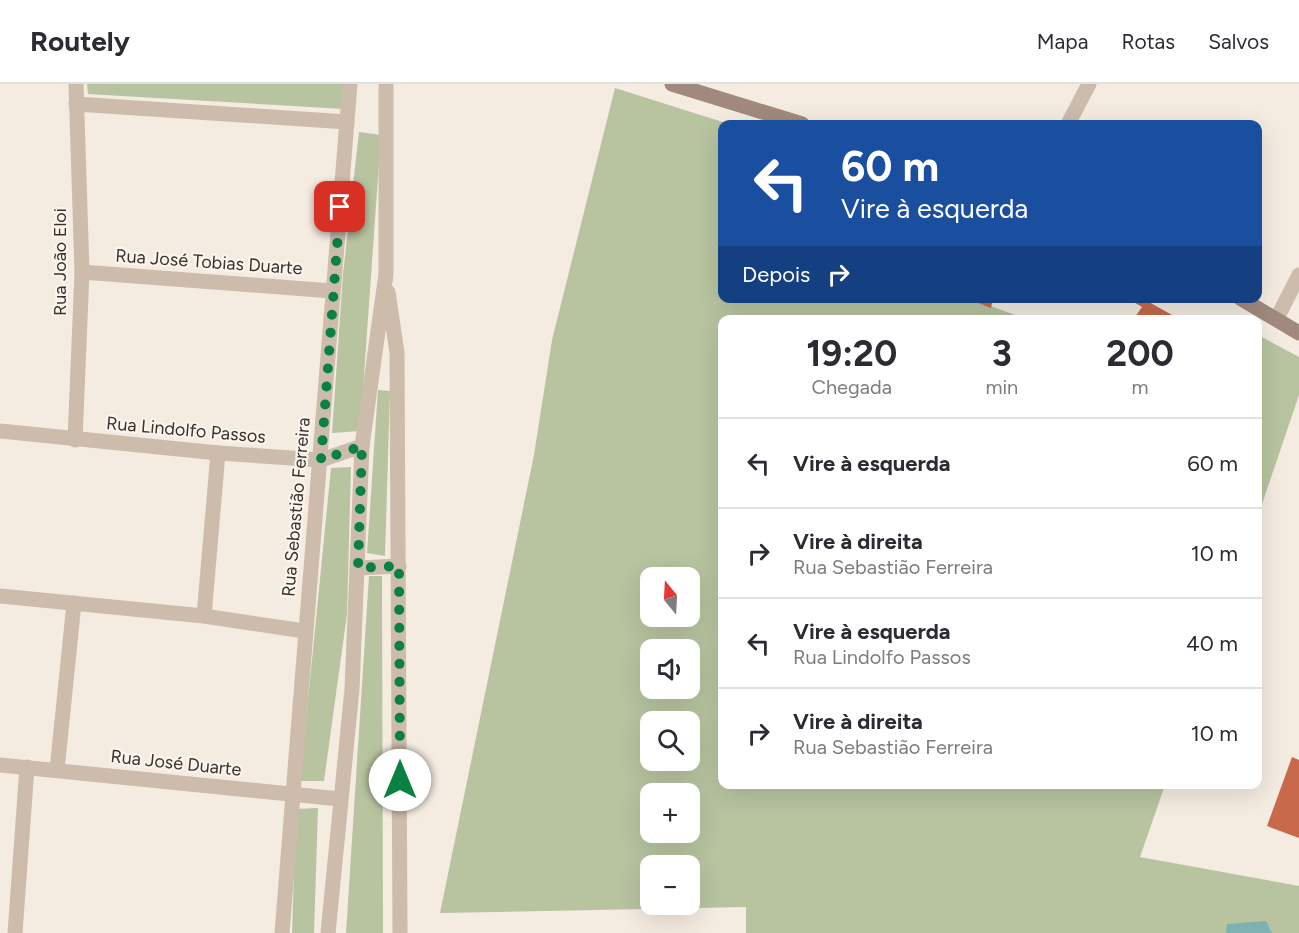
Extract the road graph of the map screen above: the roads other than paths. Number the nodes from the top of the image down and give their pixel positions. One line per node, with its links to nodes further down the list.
1 (76, 84): 6 (street, Rua João Eloi)
2 (350, 84): 9 (street, Rua Sebastião Ferreira)
3 (386, 84): 11 (street)
4 (672, 84): 7 (main road)
5 (1089, 84): 8 (street)
6 (76, 104): 9 (street); 10 (street, Rua João Eloi)
7 (789, 120)
8 (1070, 120)
9 (347, 122): 13 (street, Rua Sebastião Ferreira)
10 (82, 272): 13 (street, Rua José Tobias Duarte); 18 (street, Rua João Eloi)
11 (386, 274): 19 (street); 22 (street)
12 (1299, 275): 15 (street)
13 (332, 291): 21 (street, Rua Sebastião Ferreira)
14 (1249, 303): 15 (main road)
15 (1277, 318): 16 (main road)
16 (1299, 333)
17 (0, 431): 18 (street, Rua Lindolfo Passos)
18 (75, 440): 20 (street, Rua Lindolfo Passos)
19 (362, 446): 21 (street, Rua Lindolfo Passos); 23 (street)
20 (218, 453): 21 (street, Rua Lindolfo Passos); 26 (street)
21 (321, 460): 27 (street, Rua Sebastião Ferreira)
22 (399, 566): 23 (street); 36 (street)
23 (358, 568): 32 (street)
24 (0, 596): 25 (street)
25 (74, 603): 26 (street); 30 (street)
26 (204, 616): 27 (street)
27 (304, 631): 31 (street, Rua Sebastião Ferreira)
28 (0, 765): 29 (street, Rua José Duarte)
29 (27, 767): 30 (street, Rua José Duarte); 33 (street)
30 (57, 770): 31 (street, Rua José Duarte)
31 (292, 795): 32 (street, Rua José Duarte); 34 (street, Rua Sebastião Ferreira)
32 (340, 799): 35 (street)
33 (19, 932)
34 (282, 933)
35 (328, 933)
36 (400, 933)

